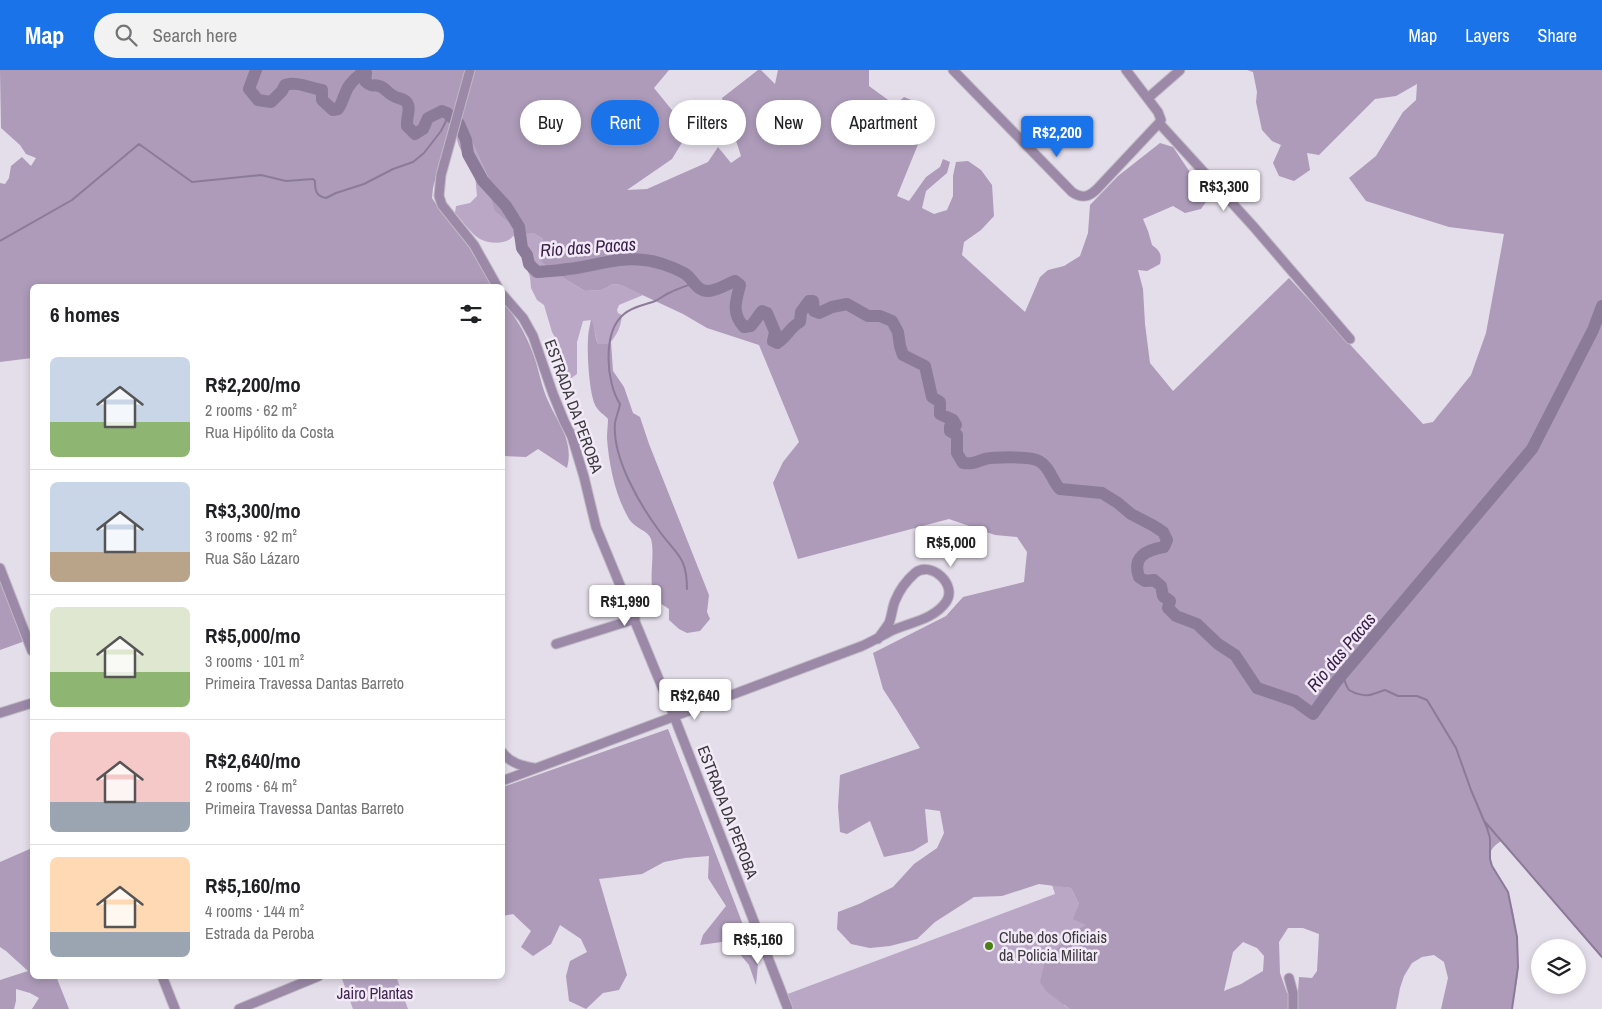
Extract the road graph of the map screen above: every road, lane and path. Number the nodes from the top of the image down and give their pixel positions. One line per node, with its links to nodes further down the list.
1 (470, 70): 7 (street)
2 (953, 70): 6 (street)
3 (1126, 70): 5 (street)
4 (1180, 70): 5 (street)
5 (1148, 98): 6 (street)
6 (1159, 123): 9 (street)
7 (496, 284)
8 (505, 298): 11 (street, ESTRADA DA PEROBA)
9 (1348, 337)
10 (0, 568): 14 (street)
11 (635, 619): 13 (street); 17 (street, ESTRADA DA PEROBA)
12 (878, 639): 12 (street); 17 (street)
13 (556, 644)
14 (30, 646)
15 (30, 703): 16 (street)
16 (0, 713)
17 (674, 716): 19 (street); 26 (street, ESTRADA DA PEROBA)
18 (505, 757): 19 (street)
19 (534, 768): 20 (street)
20 (505, 779)
21 (1289, 978): 27 (street)
22 (163, 979): 24 (street)
23 (313, 979): 25 (street)
24 (175, 1009)
25 (239, 1009)
26 (788, 1009)
27 (1293, 1009)

